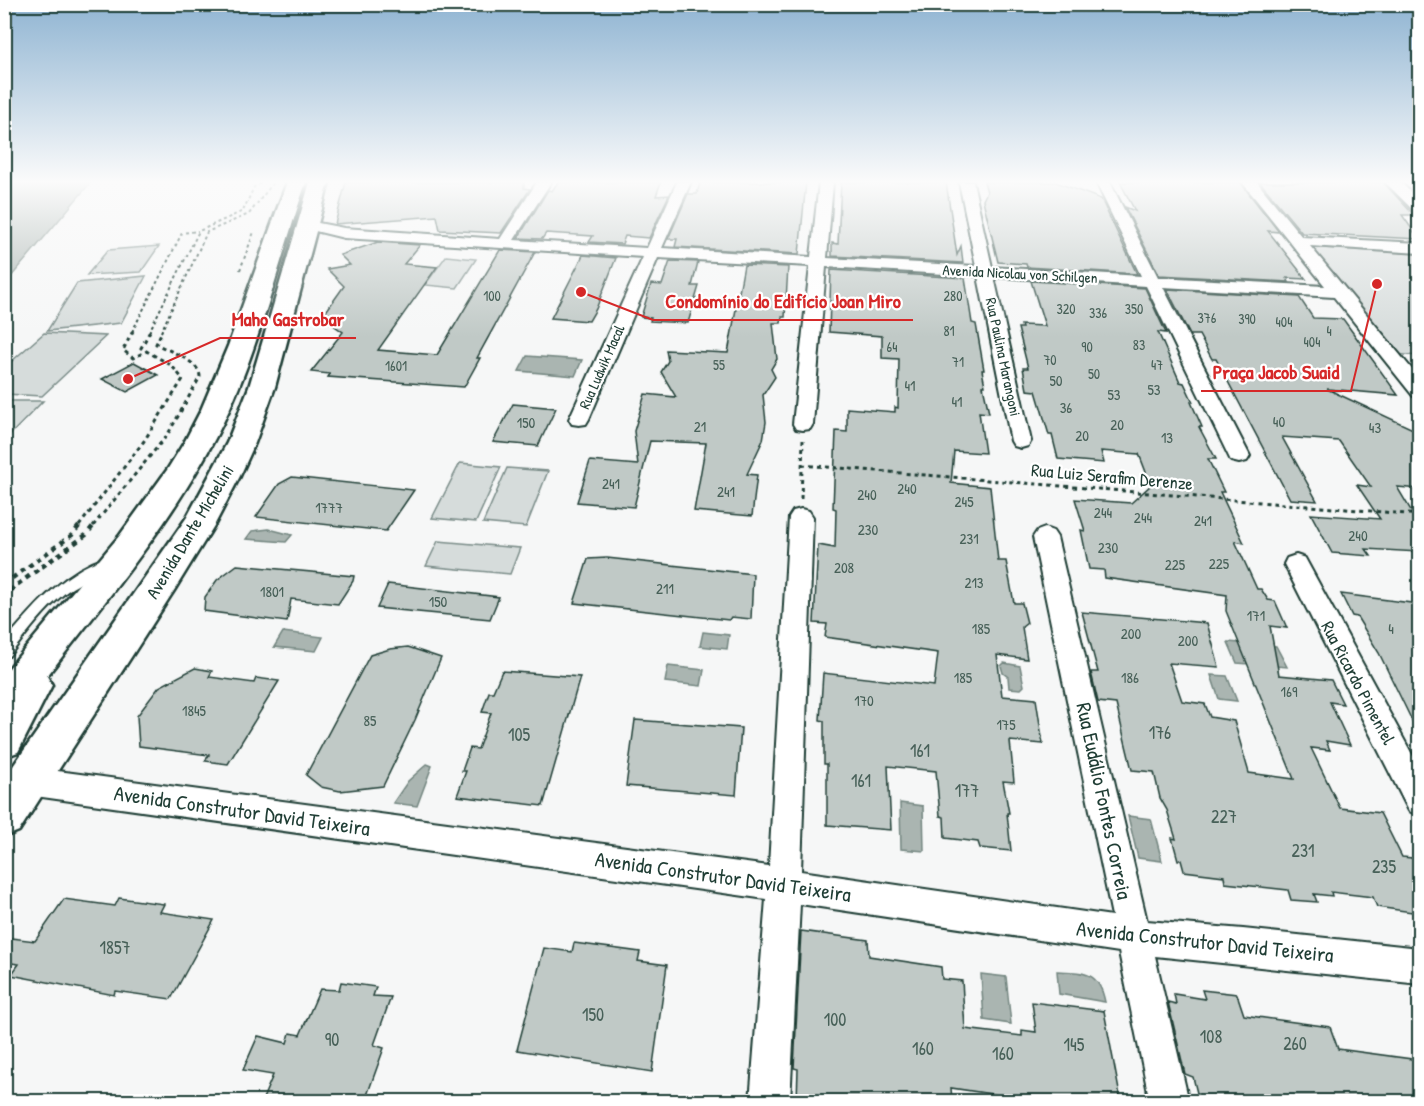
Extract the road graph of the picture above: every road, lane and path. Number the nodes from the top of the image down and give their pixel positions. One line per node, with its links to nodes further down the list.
1 (182, 234): 22 (path)
2 (198, 234): 22 (path)
3 (206, 234): 37 (path)
4 (280, 234): 34 (main road)
5 (305, 234): 6 (street, Avenida Nicolau von Schilgen); 42 (main road, Avenida Dante Michelini)
6 (313, 234)
7 (366, 234): 15 (street, Avenida Nicolau von Schilgen)
8 (511, 234): 15 (street)
9 (660, 234): 17 (street, Rua Ludwik Macal)
10 (822, 234): 18 (street)
11 (977, 234): 19 (street, Rua Paulina Marangoni)
12 (1129, 234): 20 (street)
13 (1290, 234): 14 (street)
14 (1296, 241): 16 (street); 21 (street)
15 (504, 244): 17 (street, Avenida Nicolau von Schilgen)
16 (1419, 248)
17 (652, 251): 18 (street, Avenida Nicolau von Schilgen); 26 (street, Rua Ludwik Macal)
18 (819, 262): 19 (street, Avenida Nicolau von Schilgen); 27 (street)
19 (985, 273): 20 (street, Avenida Nicolau von Schilgen); 28 (street, Rua Paulina Marangoni)
20 (1154, 282): 21 (street, Avenida Nicolau von Schilgen); 29 (street)
21 (1337, 292): 23 (street)
22 (147, 351): 36 (path)
23 (1394, 360): 24 (street); 25 (street)
24 (1419, 362)
25 (1419, 392)
26 (579, 419)
27 (803, 424): 30 (path)
28 (1021, 441)
29 (1239, 456)
30 (802, 465): 31 (path, Rua Luiz Serafim Derenze); 32 (path)
31 (1419, 515)
32 (801, 517): 45 (street)
33 (1045, 537): 46 (street, Rua Eudálio Fontes Correia)
34 (120, 557): 38 (main road); 39 (lane)
35 (1296, 564): 43 (street, Rua Ricardo Pimentel)
36 (4, 584)
37 (4, 599)
38 (58, 635): 40 (main road); 41 (main road)
39 (4, 652)
40 (4, 704)
41 (4, 739)
42 (16, 779): 44 (main road, Avenida Dante Michelini); 45 (street, Avenida Construtor David Teixeira)
43 (1419, 801)
44 (4, 816)
45 (784, 885): 46 (street, Avenida Construtor David Teixeira); 48 (street)
46 (1134, 937): 47 (street, Avenida Construtor David Teixeira); 49 (street, Rua Eudálio Fontes Correia)
47 (1419, 966)
48 (770, 1101)
49 (1170, 1101)

